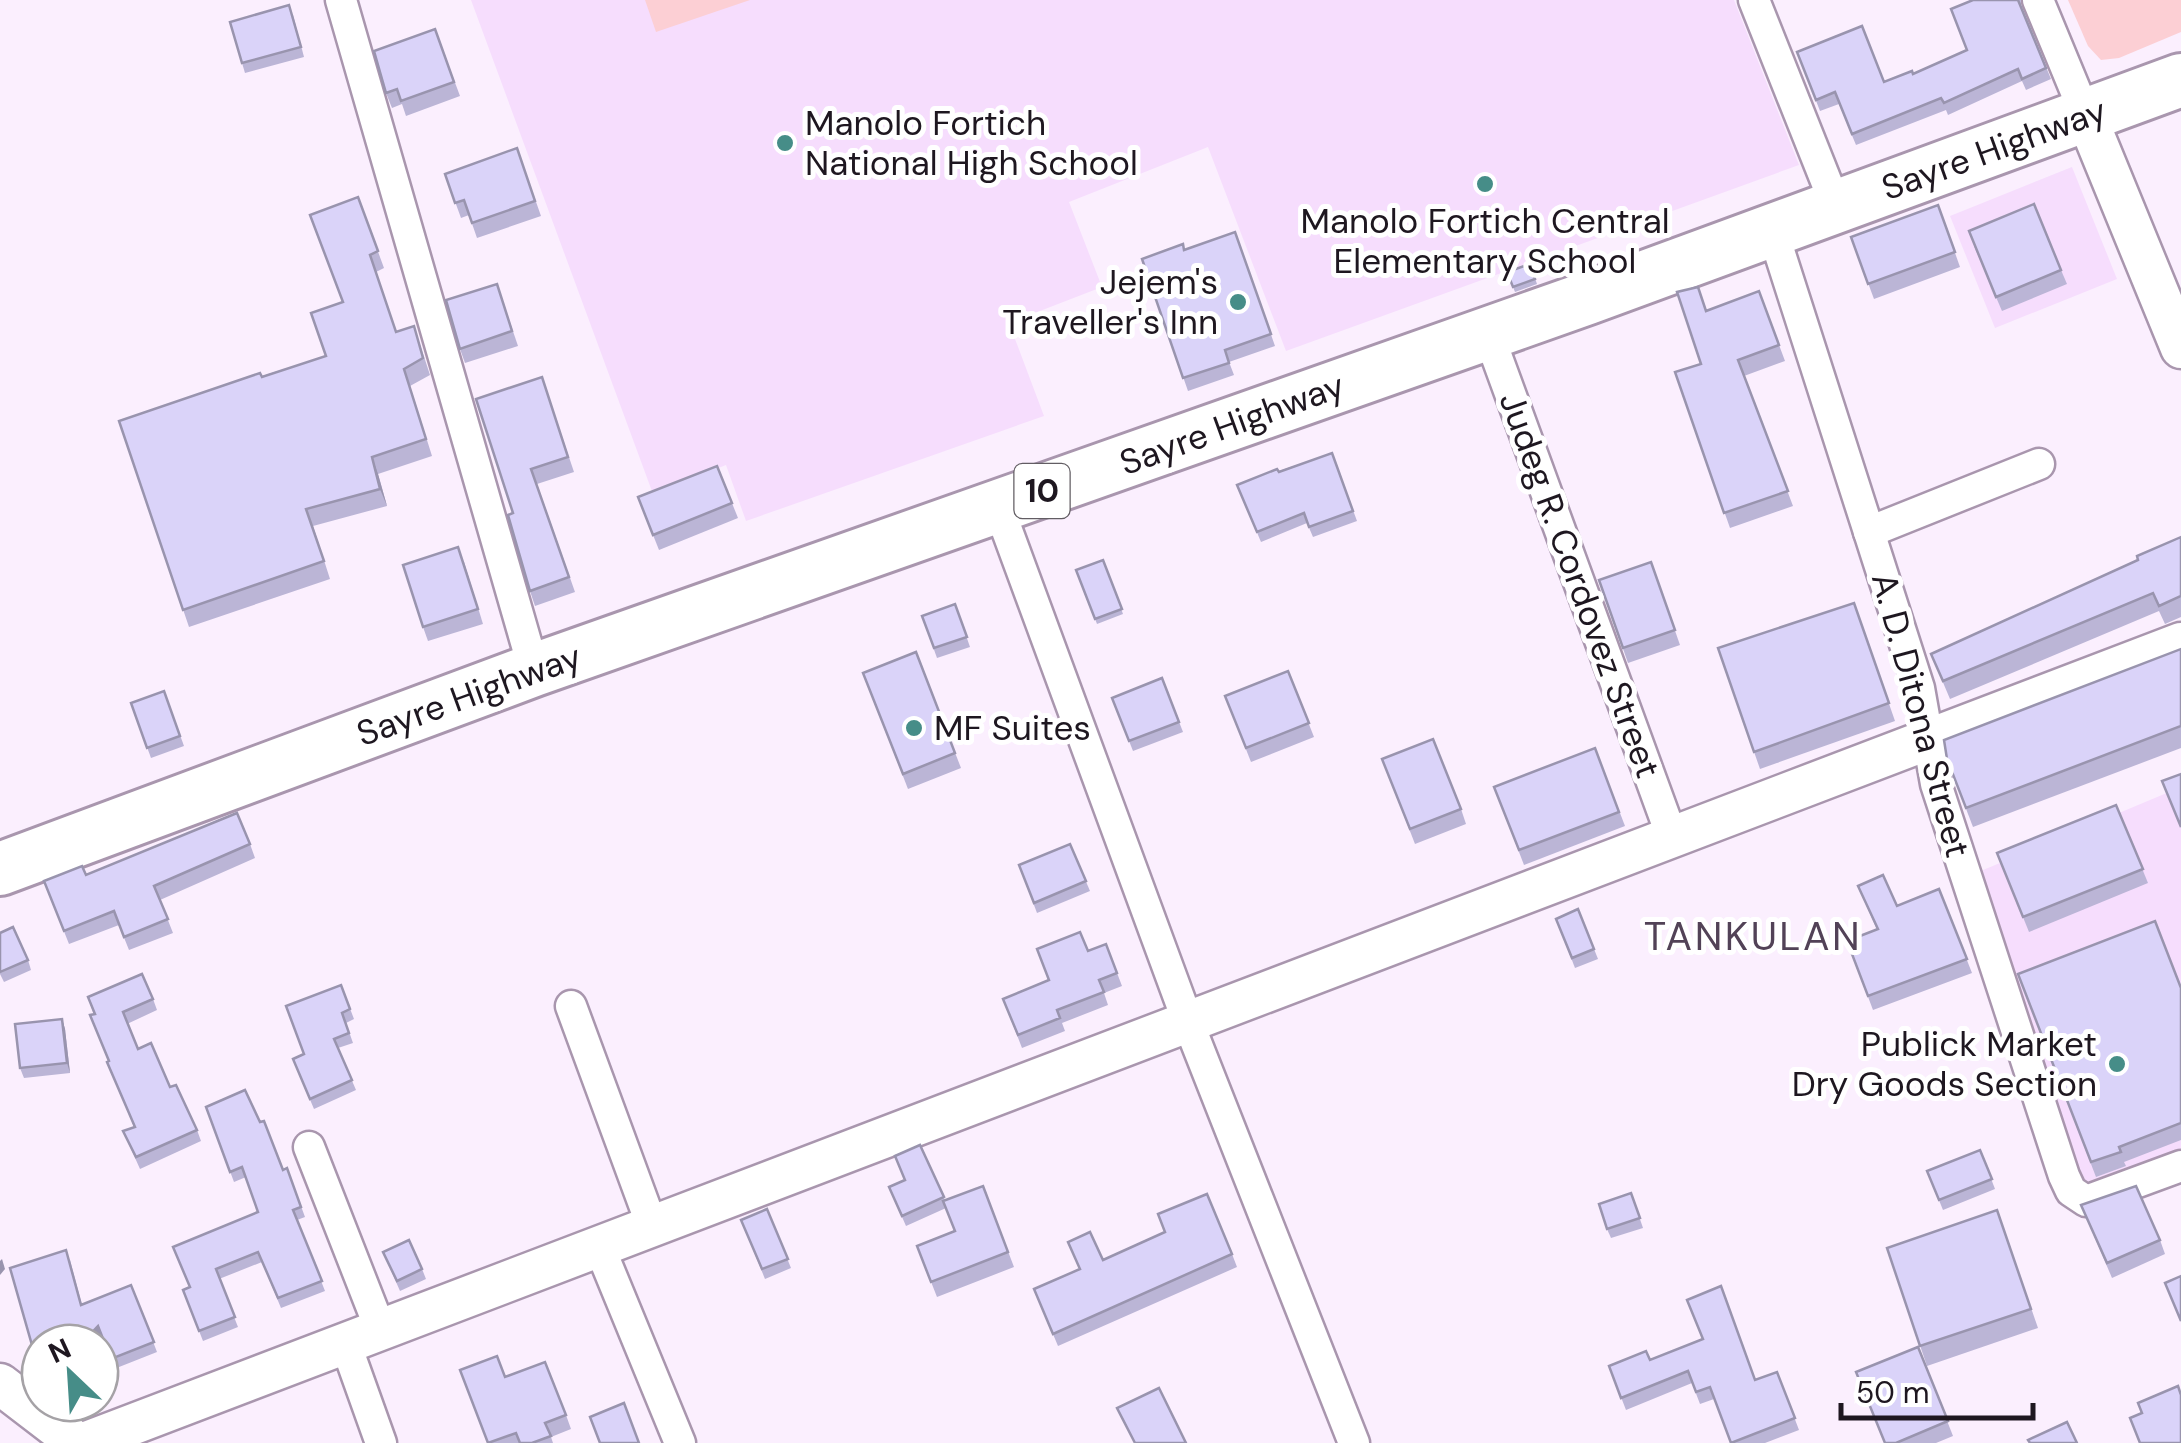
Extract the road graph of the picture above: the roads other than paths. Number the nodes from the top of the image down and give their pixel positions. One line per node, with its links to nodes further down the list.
1 (341, 0): 14 (street)
2 (1754, 0): 6 (street)
3 (2038, 0): 5 (street)
4 (2181, 80): 5 (highway, Sayre Highway / 10)
5 (2086, 116): 6 (highway, Sayre Highway / 10); 9 (street)
6 (1836, 206): 7 (highway, Sayre Highway / 10)
7 (1772, 230): 8 (highway, Sayre Highway / 10); 12 (street, A. D. Ditona Street)
8 (1488, 333): 11 (highway, Sayre Highway / 10); 16 (street, Judeg R. Cordovez Street)
9 (2181, 348)
10 (2039, 464): 12 (street)
11 (998, 506): 14 (highway, Sayre Highway / 10); 19 (street)
12 (1869, 532): 15 (street, A. D. Ditona Street)
13 (2181, 643): 15 (street)
14 (534, 670): 17 (highway, Sayre Highway / 10)
15 (1929, 740): 16 (street); 21 (street, A. D. Ditona Street)
16 (1672, 837): 19 (street)
17 (0, 869)
18 (570, 1006): 22 (street)
19 (1188, 1022): 22 (street); 29 (street)
20 (309, 1148): 24 (street)
21 (2181, 1166)
22 (652, 1226): 23 (street)
23 (600, 1246): 24 (street); 28 (street)
24 (364, 1338): 26 (street); 27 (street)
25 (0, 1384): 26 (street)
26 (81, 1443)
27 (381, 1443)
28 (680, 1443)
29 (1354, 1443)

